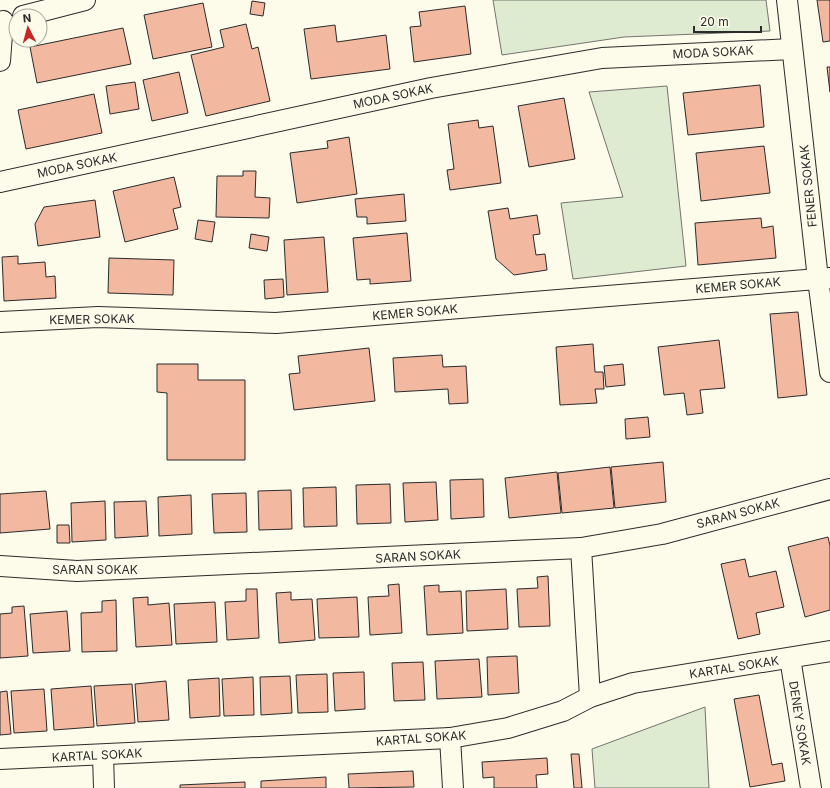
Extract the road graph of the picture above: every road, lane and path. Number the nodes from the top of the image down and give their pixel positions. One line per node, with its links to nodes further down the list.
1 (85, 0): 3 (street)
2 (787, 0): 5 (street, FENER SOKAK)
3 (48, 10)
4 (6, 20): 6 (street)
5 (792, 48): 7 (street, MODA SOKAK); 8 (street, FENER SOKAK)
6 (0, 61)
7 (0, 182)
8 (824, 278): 9 (street, KEMER SOKAK); 10 (street, FENER SOKAK)
9 (0, 322)
10 (830, 372)
11 (830, 489): 12 (street, SARAN SOKAK)
12 (581, 548): 13 (street, SARAN SOKAK); 16 (street)
13 (0, 566)
14 (830, 651): 15 (street, KARTAL SOKAK)
15 (790, 658): 16 (street, KARTAL SOKAK); 22 (street, DENEY SOKAK)
16 (590, 696): 17 (street, KARTAL SOKAK)
17 (450, 738): 18 (street, KARTAL SOKAK); 21 (street)
18 (104, 755): 19 (street, KARTAL SOKAK); 20 (street)
19 (0, 759)
20 (104, 788)
21 (453, 788)
22 (811, 788)

